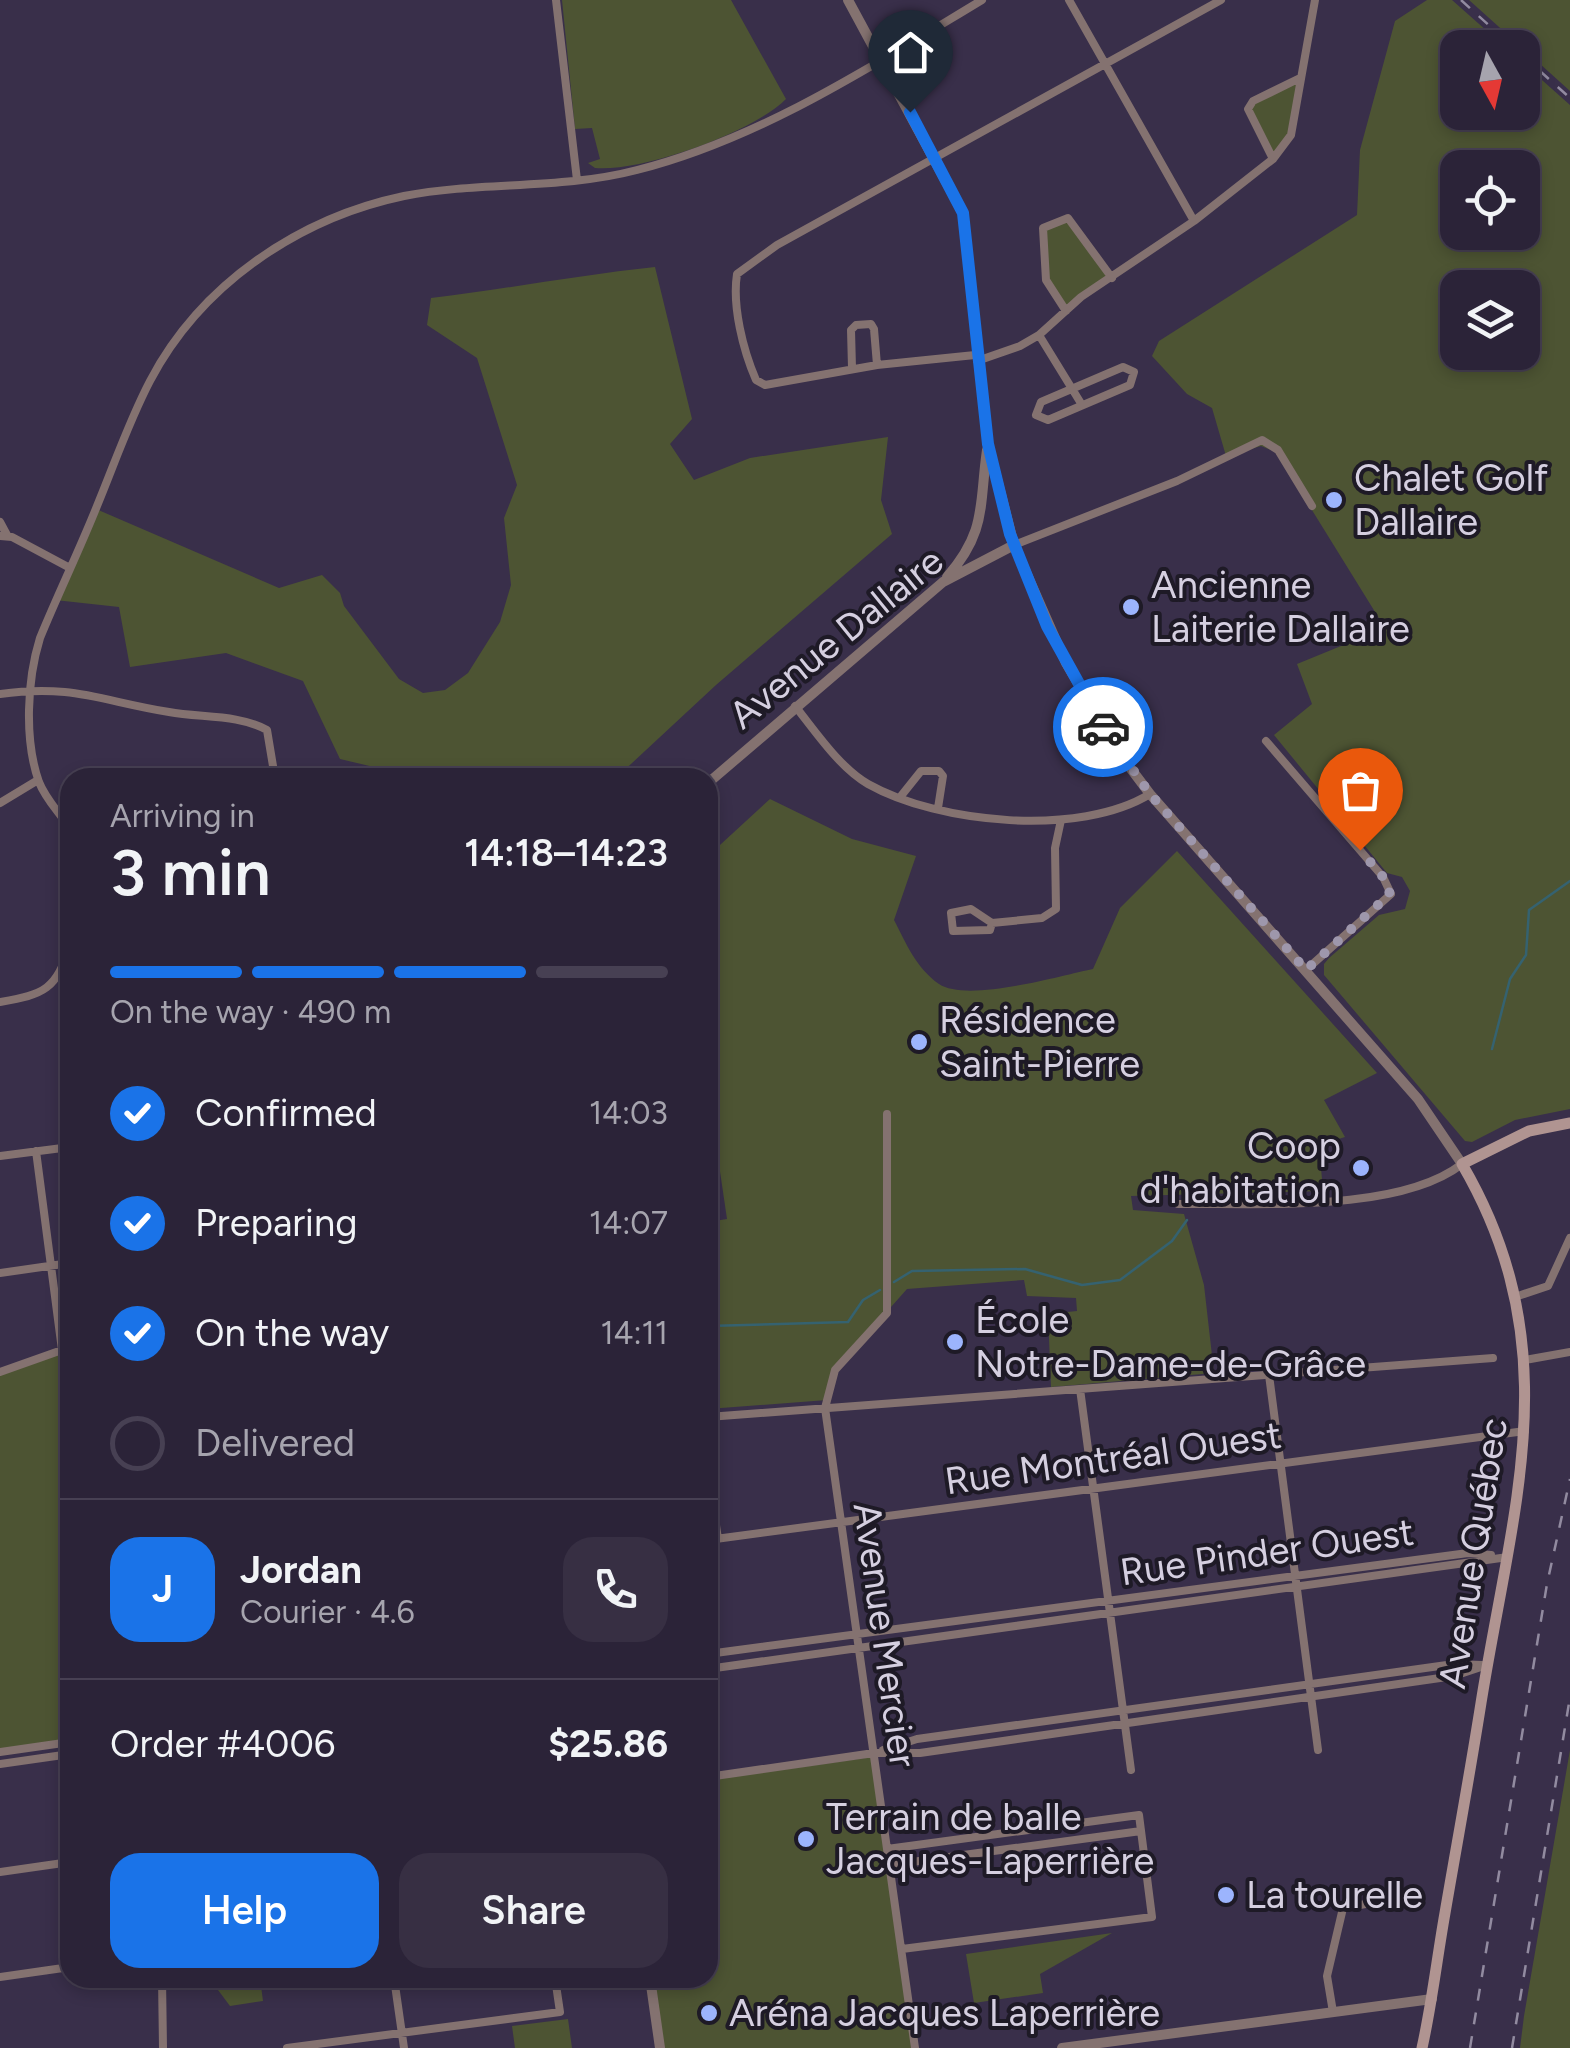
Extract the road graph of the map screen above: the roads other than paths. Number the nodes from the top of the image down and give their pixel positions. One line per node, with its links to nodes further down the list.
1 (556, 0): 12 (street)
2 (848, 0): 7 (street, Avenue Québec)
3 (982, 0): 7 (street)
4 (1070, 0): 8 (street)
5 (1220, 0): 8 (street)
6 (1314, 0): 9 (street)
7 (879, 59): 10 (street, Avenue Québec); 12 (street)
8 (1105, 64): 10 (street); 13 (street)
9 (1300, 78): 11 (street); 11 (street)
10 (936, 157): 17 (street, Avenue Québec); 19 (street)
11 (1273, 159): 13 (street)
12 (576, 180): 27 (street)
13 (1194, 221): 14 (street)
14 (1112, 278): 15 (street); 15 (street)
15 (1066, 311): 16 (street)
16 (1039, 335): 17 (street); 20 (street)
17 (976, 358): 18 (street); 22 (street, Avenue Québec)
18 (878, 365): 19 (street); 19 (street)
19 (852, 368)
20 (1072, 388): 21 (street); 21 (street); 21 (street)
21 (1082, 406)
22 (988, 444): 26 (street, Avenue Québec); 28 (street)
23 (1312, 506): 26 (street, Avenue Dallaire)
24 (0, 522): 25 (street)
25 (4, 536): 27 (street)
26 (1014, 546): 28 (street, Avenue Dallaire); 36 (street, Avenue Québec)
27 (70, 568): 29 (street)
28 (944, 582): 31 (street, Avenue Dallaire)
29 (30, 690): 30 (street); 33 (street); 35 (street)
30 (0, 694)
31 (795, 706): 34 (street, Avenue Dallaire); 37 (street)
32 (1266, 741): 44 (street)
33 (274, 768)
34 (718, 774)
35 (38, 780): 38 (street); 40 (street)
36 (1150, 794): 41 (street); 44 (street, Avenue Québec)
37 (902, 796): 39 (street); 39 (street)
38 (0, 803)
39 (938, 808): 41 (street)
40 (60, 812)
41 (1061, 820): 42 (street)
42 (992, 923): 42 (street)
43 (60, 969): 45 (street)
44 (1306, 970): 51 (street, Avenue Québec)
45 (0, 1002)
46 (888, 1114): 66 (street)
47 (1570, 1123): 51 (main road)
48 (60, 1148): 49 (street)
49 (36, 1152): 50 (street); 55 (street)
50 (0, 1156)
51 (1462, 1164): 52 (street); 57 (main road, Avenue Québec)
52 (1178, 1204)
53 (1570, 1238): 57 (street)
54 (60, 1265): 55 (street)
55 (50, 1266): 56 (street); 58 (street)
56 (0, 1273)
57 (1515, 1296): 62 (main road, Avenue Québec)
58 (60, 1336)
59 (60, 1351): 63 (street)
60 (1570, 1352): 62 (street)
61 (1493, 1358): 64 (street)
62 (1525, 1360): 68 (main road, Avenue Québec)
63 (0, 1372)
64 (1269, 1375): 65 (street); 69 (street)
65 (1080, 1389): 66 (street); 70 (street)
66 (824, 1408): 67 (street); 71 (street, Avenue Mercier)
67 (718, 1416)
68 (1525, 1431): 69 (street, Rue Montréal Ouest); 73 (main road, Avenue Québec)
69 (1280, 1464): 70 (street, Rue Montréal Ouest); 74 (street)
70 (1093, 1489): 71 (street, Rue Montréal Ouest); 76 (street)
71 (840, 1522): 72 (street, Rue Montréal Ouest); 78 (street, Avenue Mercier)
72 (718, 1539)
73 (1508, 1558): 74 (street, Rue Pinder Ouest); 75 (street, Rue Pinder Ouest); 81 (main road, Avenue Québec)
74 (1295, 1576): 75 (street); 76 (street, Rue Pinder Ouest)
75 (1296, 1586): 77 (street, Rue Pinder Ouest); 83 (street)
76 (1108, 1601): 77 (street); 78 (street, Rue Pinder Ouest)
77 (1110, 1613): 79 (street, Rue Pinder Ouest); 85 (street)
78 (856, 1634): 79 (street, Avenue Mercier); 80 (street, Rue Pinder Ouest)
79 (858, 1648): 82 (street, Rue Pinder Ouest); 90 (street, Avenue Mercier)
80 (718, 1653)
81 (1487, 1665): 83 (street); 84 (street); 108 (main road, Avenue Québec)
82 (718, 1668)
83 (1310, 1684): 84 (street); 85 (street)
84 (1312, 1696): 86 (street); 88 (street)
85 (1124, 1709): 86 (street); 90 (street)
86 (1126, 1722): 90 (street); 93 (street)
87 (60, 1743): 89 (street)
88 (1318, 1750)
89 (0, 1752)
90 (874, 1753): 94 (street); 96 (street, Avenue Mercier)
91 (60, 1755): 92 (street)
92 (0, 1764)
93 (1132, 1770)
94 (718, 1775)
95 (1141, 1831): 96 (street); 98 (street); 101 (street)
96 (888, 1849): 98 (street, Avenue Mercier)
97 (60, 1863): 99 (street)
98 (890, 1865): 101 (street, Avenue Mercier)
99 (0, 1872)
100 (1416, 1895): 109 (street)
101 (902, 1948): 116 (street, Avenue Mercier)
102 (60, 1968): 103 (street)
103 (0, 1977)
104 (162, 1988): 112 (street)
105 (395, 1988): 110 (street)
106 (556, 1988): 110 (street)
107 (651, 1988): 115 (street)
108 (1432, 1999): 109 (street); 119 (main road, Avenue Québec)
109 (1333, 2012): 111 (street)
110 (402, 2033): 113 (street); 114 (street)
111 (1166, 2034): 117 (street); 118 (street)
112 (163, 2048)
113 (287, 2048)
114 (404, 2048)
115 (660, 2048)
116 (915, 2048)
117 (1062, 2048)
118 (1168, 2048)
119 (1422, 2048)

